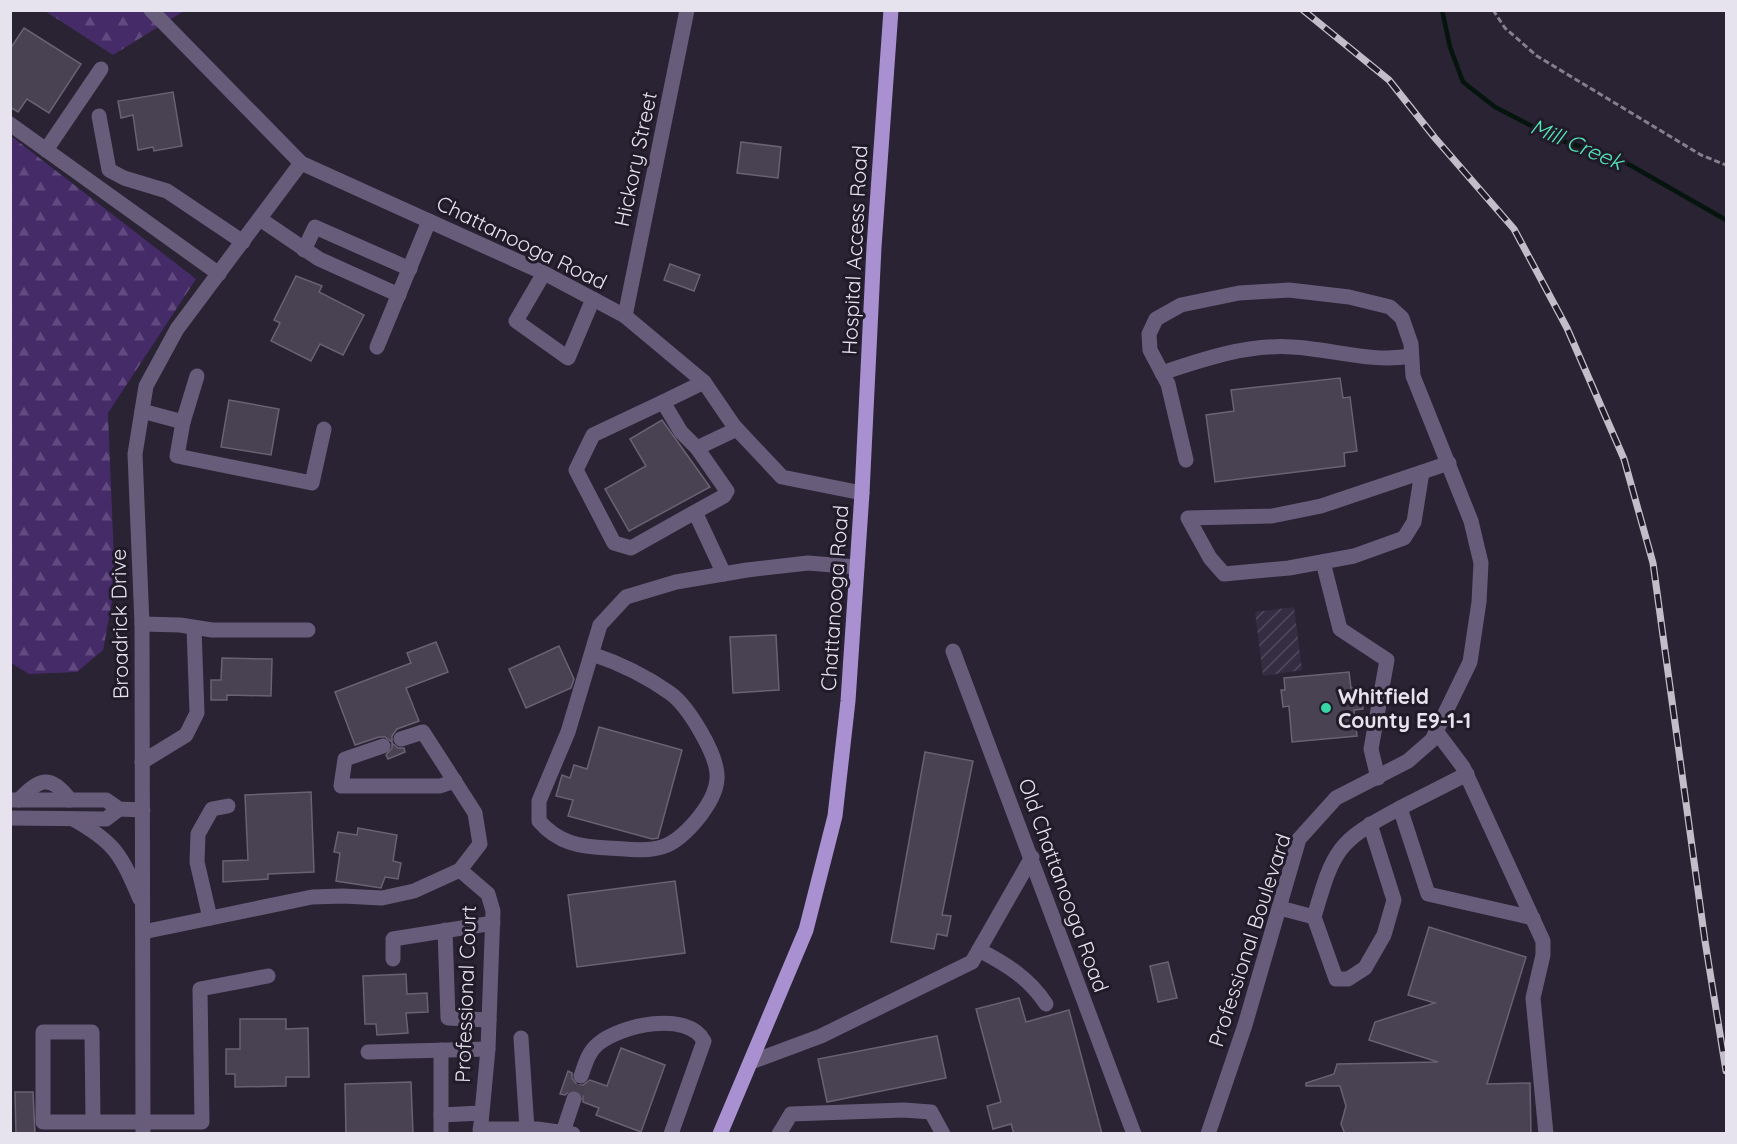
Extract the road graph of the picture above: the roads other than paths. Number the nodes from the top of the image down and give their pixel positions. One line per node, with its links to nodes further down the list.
1 (151, 10): 8 (street, Chattanooga Road)
2 (687, 10): 18 (street, Hickory Street)
3 (891, 10): 33 (main road, Hospital Access Road)
4 (101, 69): 7 (street)
5 (99, 116): 11 (street)
6 (10, 124): 7 (street)
7 (46, 150): 15 (street)
8 (301, 164): 9 (street, Broadrick Drive); 10 (street, Chattanooga Road)
9 (260, 219): 11 (street, Broadrick Drive); 12 (street)
10 (429, 221): 13 (street); 14 (street, Chattanooga Road)
11 (243, 242): 15 (street, Broadrick Drive)
12 (304, 250): 13 (street); 16 (street)
13 (410, 268): 16 (street)
14 (544, 273): 17 (street, Chattanooga Road); 17 (street)
15 (219, 274): 25 (street, Broadrick Drive)
16 (399, 295): 19 (street)
17 (593, 299): 18 (street, Chattanooga Road)
18 (626, 316): 23 (street, Chattanooga Road)
19 (377, 347)
20 (1411, 356): 21 (street); 21 (street, Professional Boulevard); 31 (street, Professional Boulevard)
21 (1162, 373): 30 (street, Professional Boulevard)
22 (197, 376): 26 (street)
23 (704, 382): 24 (street); 28 (street, Chattanooga Road)
24 (663, 402): 29 (street); 34 (street)
25 (142, 411): 26 (street); 38 (street, Broadrick Drive)
26 (183, 422): 27 (street)
27 (324, 429)
28 (737, 429): 29 (street); 33 (street, Chattanooga Road)
29 (697, 448): 34 (street)
30 (1186, 460)
31 (1449, 462): 32 (street); 43 (street, Professional Boulevard)
32 (1422, 472): 35 (street); 35 (street)
33 (862, 493): 36 (main road, Chattanooga Road)
34 (695, 512): 37 (street)
35 (1323, 562): 48 (street)
36 (857, 567): 37 (street); 77 (main road, Chattanooga Road)
37 (724, 574): 42 (street)
38 (142, 624): 39 (street); 46 (street, Broadrick Drive)
39 (194, 628): 40 (street); 46 (street)
40 (308, 630)
41 (953, 651): 58 (street, Old Chattanooga Road)
42 (592, 654): 42 (street)
43 (1436, 731): 47 (street); 48 (street, Professional Boulevard)
44 (401, 739): 49 (street)
45 (383, 746): 49 (street)
46 (142, 762): 54 (street, Broadrick Drive)
47 (1467, 774): 52 (street); 64 (street)
48 (1378, 778): 61 (street, Professional Boulevard)
49 (455, 781): 59 (street)
50 (15, 800): 53 (street)
51 (228, 806): 63 (street)
52 (1400, 808): 57 (street); 64 (street)
53 (119, 809): 54 (street); 56 (street)
54 (142, 810): 60 (street, Broadrick Drive)
55 (10, 818): 56 (street)
56 (73, 819): 60 (street)
57 (1370, 824): 62 (street); 62 (street)
58 (1032, 857): 68 (street); 92 (street, Old Chattanooga Road)
59 (460, 870): 63 (street); 65 (street, Professional Court)
60 (142, 903): 67 (street, Broadrick Drive)
61 (1280, 908): 62 (street); 93 (street, Professional Boulevard)
62 (1314, 917)
63 (210, 918): 67 (street)
64 (1533, 918): 94 (street)
65 (492, 923): 66 (street); 72 (street, Professional Court)
66 (445, 930): 69 (street); 72 (street)
67 (142, 932): 83 (street, Broadrick Drive)
68 (979, 950): 71 (street); 77 (street)
69 (393, 959)
70 (268, 976): 83 (street)
71 (1046, 1004)
72 (489, 1020): 74 (street, Professional Court)
73 (521, 1038): 84 (street)
74 (488, 1049): 75 (street); 80 (street, Professional Court)
75 (441, 1050): 76 (street); 81 (street)
76 (368, 1052)
77 (751, 1062): 89 (main road, Chattanooga Road)
78 (581, 1076): 88 (street)
79 (574, 1099): 86 (street)
80 (481, 1113): 81 (street); 85 (street, Professional Court)
81 (441, 1115): 87 (street)
82 (93, 1122): 82 (street); 83 (street)
83 (143, 1128)
84 (527, 1129): 85 (street); 86 (street)
85 (480, 1131)
86 (568, 1133)
87 (441, 1134)
88 (671, 1134)
89 (720, 1134)
90 (779, 1134): 91 (street)
91 (943, 1134)
92 (1134, 1134)
93 (1208, 1134)
94 (1546, 1134)

